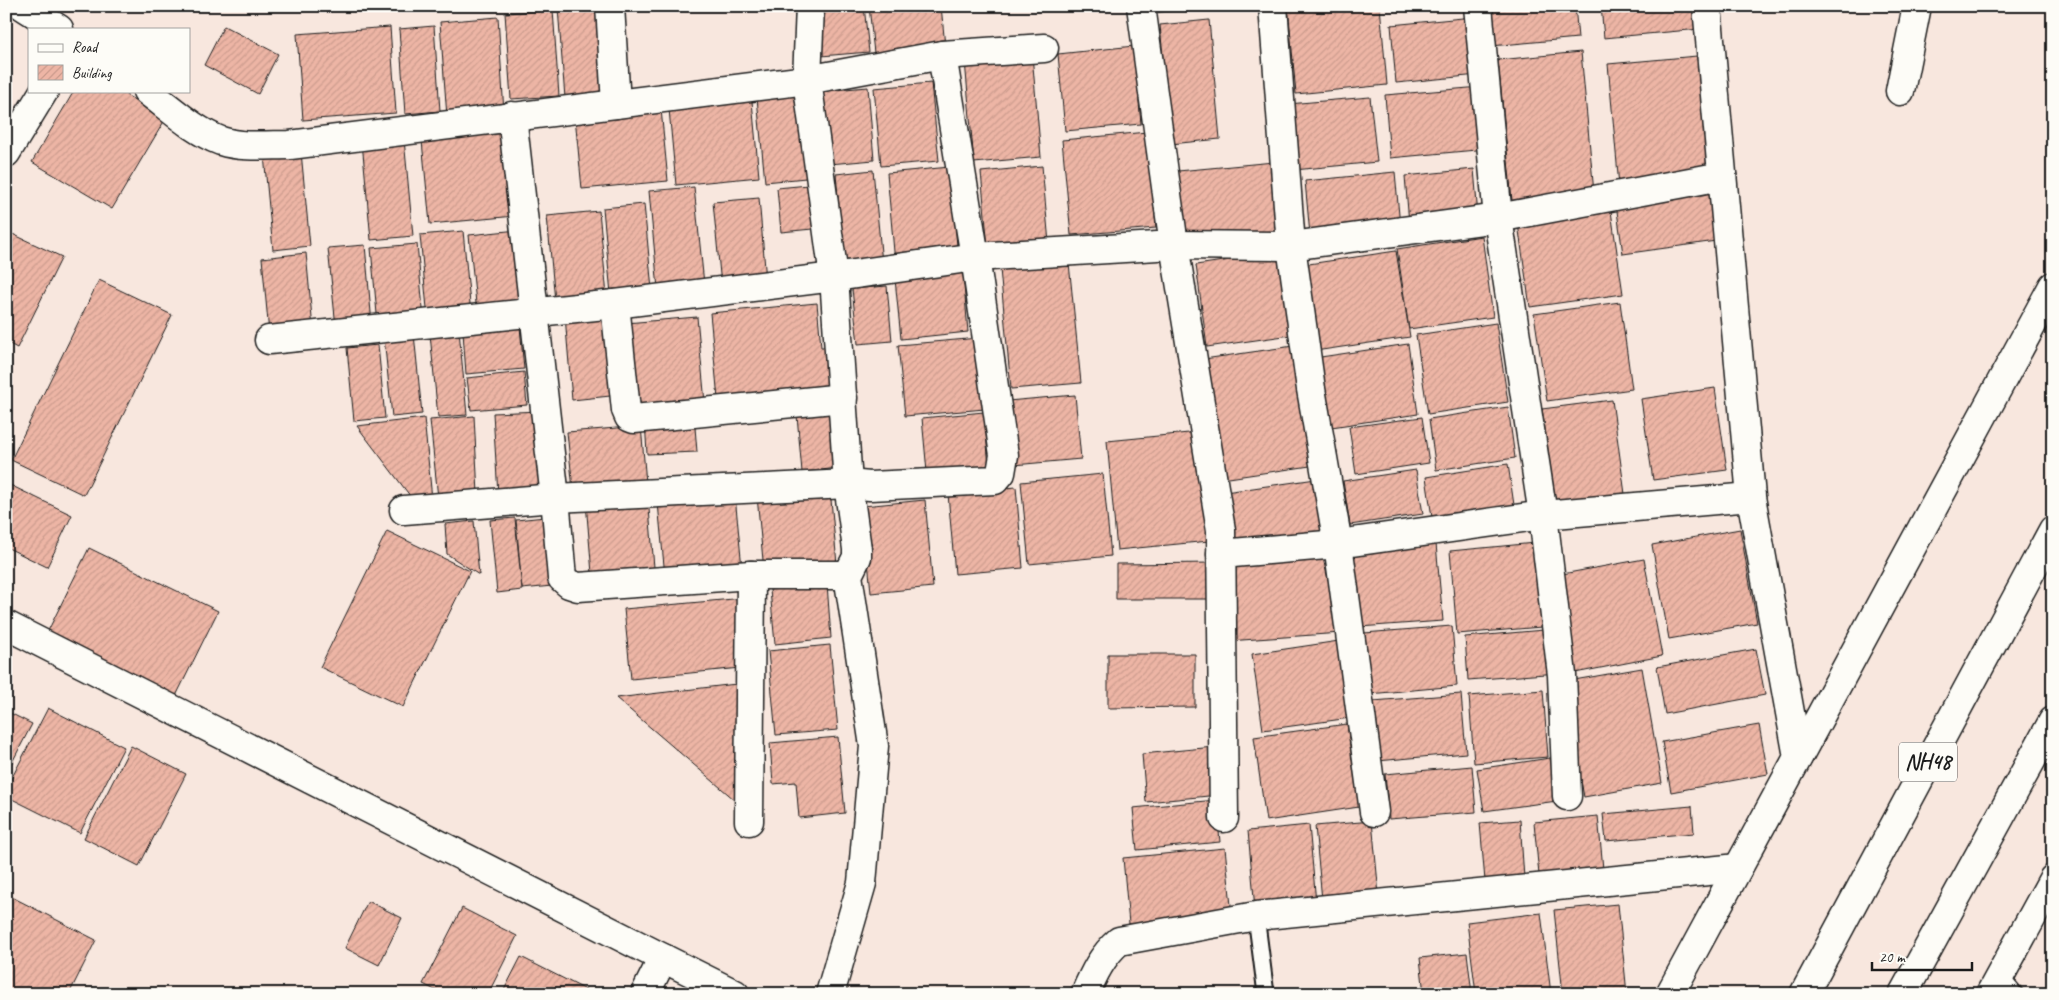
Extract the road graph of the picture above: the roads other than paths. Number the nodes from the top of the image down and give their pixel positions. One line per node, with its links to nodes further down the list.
1 (23, 6): 9 (main road)
2 (610, 6): 16 (main road)
3 (810, 6): 12 (main road)
4 (1142, 6): 21 (main road)
5 (1273, 6): 22 (main road)
6 (1478, 6): 20 (main road)
7 (1707, 6): 19 (main road)
8 (1918, 6): 13 (main road)
9 (57, 28)
10 (1044, 48): 11 (main road)
11 (942, 55): 12 (main road); 23 (main road)
12 (807, 80): 16 (main road); 24 (main road)
13 (1900, 91)
14 (43, 92): 18 (main road)
15 (148, 92): 17 (main road)
16 (616, 104): 17 (main road)
17 (512, 116): 27 (main road)
18 (6, 153)
19 (1722, 176): 20 (main road); 31 (main road)
20 (1498, 218): 22 (main road); 34 (main road)
21 (1174, 245): 22 (main road); 23 (main road); 37 (main road)
22 (1291, 246): 36 (main road)
23 (975, 257): 24 (main road); 30 (main road)
24 (834, 277): 26 (main road); 29 (main road)
25 (2053, 286): 42 (main road)
26 (615, 304): 27 (main road); 29 (main road)
27 (534, 313): 28 (main road); 32 (main road)
28 (269, 340)
29 (843, 398): 30 (main road)
30 (848, 484): 32 (main road); 39 (main road)
31 (1751, 497): 34 (main road); 42 (main road)
32 (555, 498): 33 (main road); 38 (main road)
33 (404, 510)
34 (1543, 514): 36 (main road); 43 (main road)
35 (2053, 530): 58 (main road, NH48)
36 (1338, 544): 37 (main road); 44 (main road)
37 (1221, 554): 45 (main road)
38 (751, 575): 39 (main road); 46 (main road)
39 (848, 575): 54 (main road)
40 (6, 625): 50 (main road)
41 (2053, 721): 59 (main road)
42 (1798, 757): 47 (main road)
43 (1567, 796)
44 (1374, 812)
45 (1224, 818)
46 (749, 821)
47 (1738, 868): 49 (main road); 57 (main road)
48 (2053, 879): 51 (main road)
49 (1256, 916): 55 (main road); 56 (lane)
50 (663, 958): 52 (main road); 53 (main road)
51 (2002, 988)
52 (645, 994)
53 (735, 994)
54 (830, 994)
55 (1085, 994)
56 (1266, 994)
57 (1670, 994)
58 (1804, 994)
59 (1903, 994)

